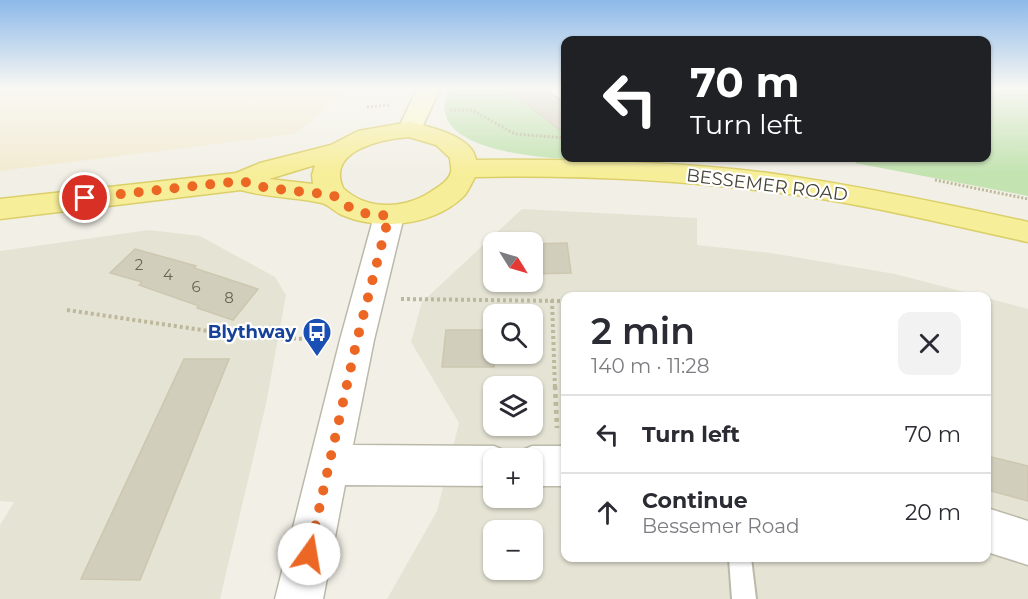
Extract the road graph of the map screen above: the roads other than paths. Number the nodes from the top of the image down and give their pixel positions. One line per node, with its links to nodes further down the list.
1 (416, 117): 2 (street)
2 (410, 129): 3 (main road); 4 (main road)
3 (338, 152): 5 (main road); 6 (main road)
4 (466, 169): 8 (main road); 9 (main road, BESSEMER ROAD)
5 (241, 181): 6 (main road); 7 (main road)
6 (333, 195): 8 (main road)
7 (0, 209)
8 (389, 216): 10 (street)
9 (1028, 232)
10 (330, 465): 11 (street); 15 (street)
11 (483, 466)
12 (991, 531): 13 (street)
13 (1028, 543)
14 (740, 562): 16 (lane)
15 (299, 599)
16 (744, 599)

